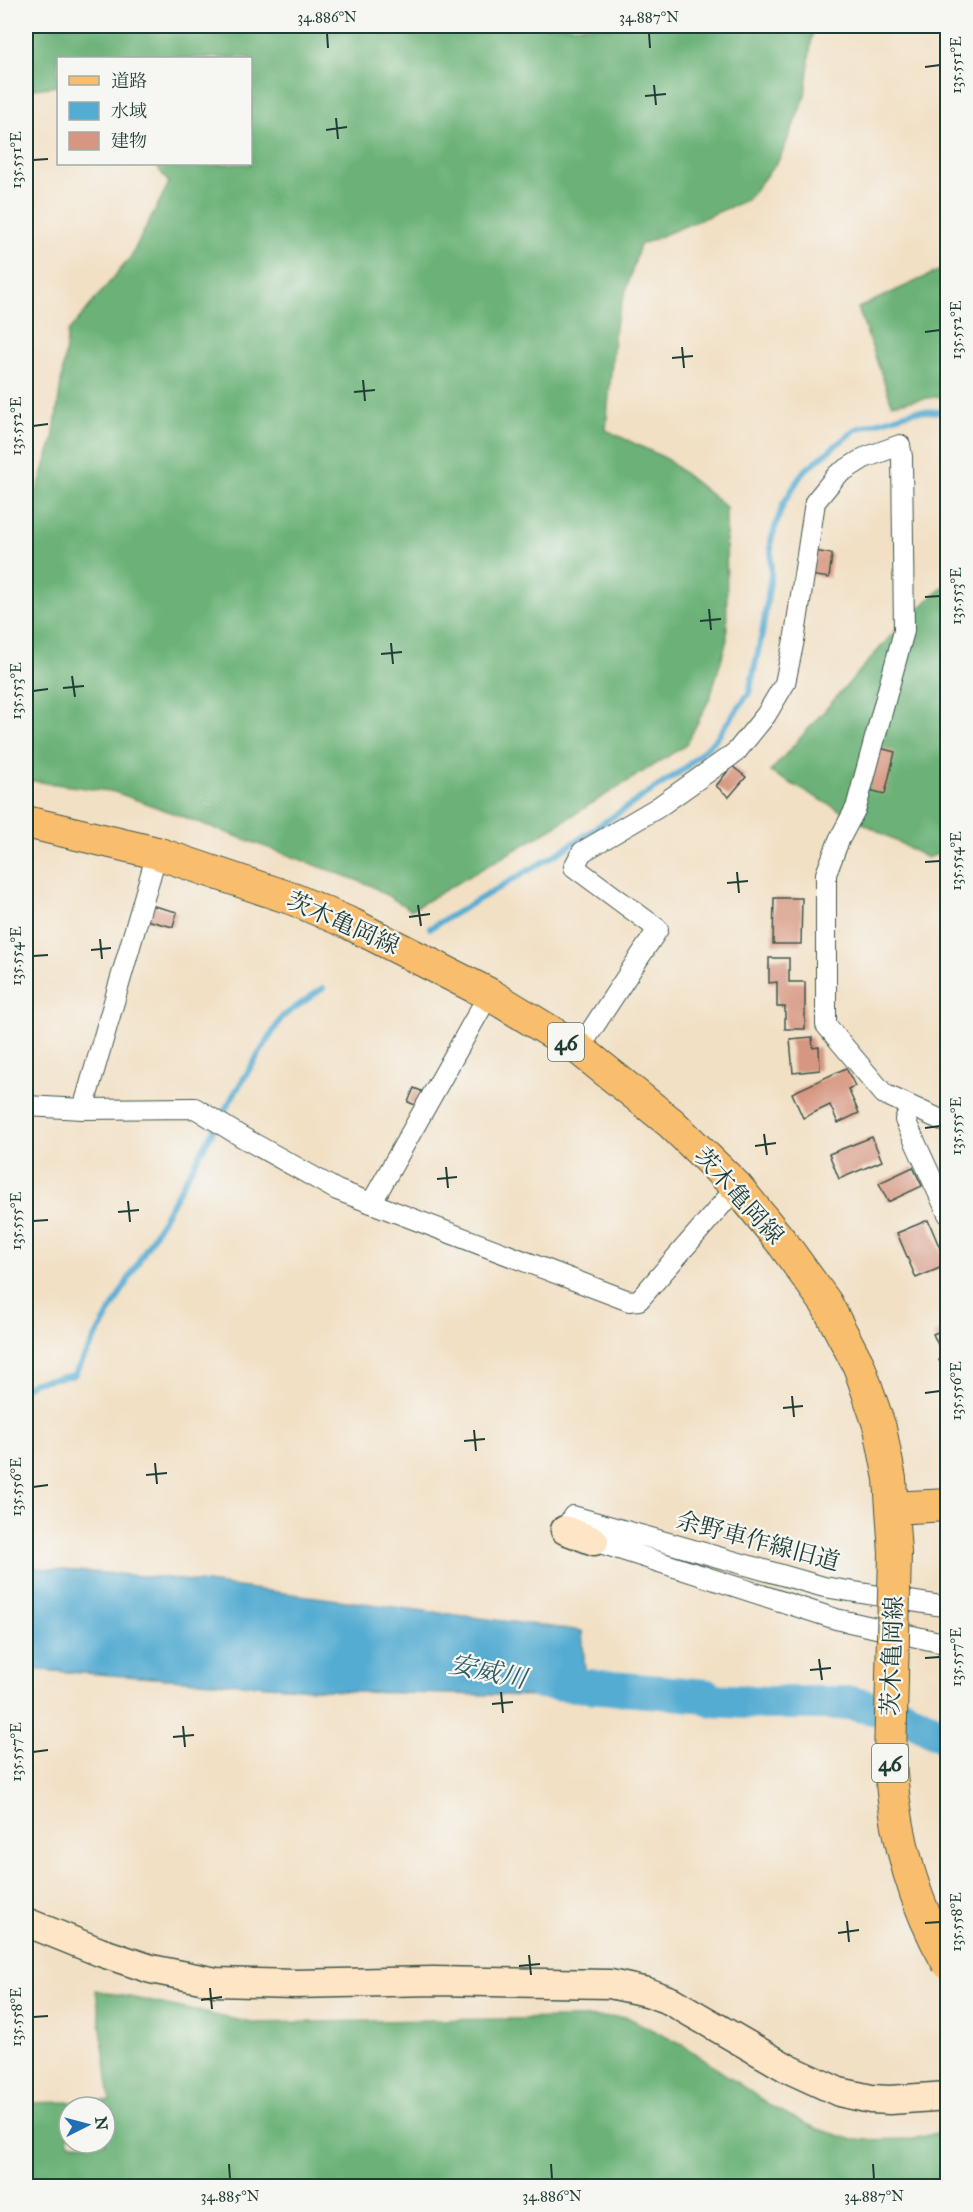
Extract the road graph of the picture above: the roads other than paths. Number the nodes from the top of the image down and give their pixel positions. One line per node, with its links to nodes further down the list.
1 (26, 822): 2 (main road, 茨木亀岡線 / 46)
2 (157, 853): 3 (main road, 茨木亀岡線 / 46); 7 (street)
3 (489, 994): 4 (main road, 茨木亀岡線 / 46); 10 (street)
4 (579, 1049): 6 (street); 9 (main road, 茨木亀岡線 / 46)
5 (26, 1106): 7 (street)
6 (910, 1106): 8 (street); 11 (street)
7 (83, 1109): 10 (street)
8 (948, 1123)
9 (737, 1187): 10 (street); 13 (main road, 茨木亀岡線 / 46)
10 (372, 1202)
11 (948, 1214)
12 (948, 1505): 13 (main road)
13 (892, 1508): 19 (main road, 茨木亀岡線 / 46, bridge)
14 (565, 1530): 15 (street); 16 (street, 余野車作線旧道)
15 (594, 1541): 17 (street)
16 (948, 1607)
17 (948, 1644)
18 (26, 1922): 20 (street)
19 (948, 1963)
20 (948, 2096)

